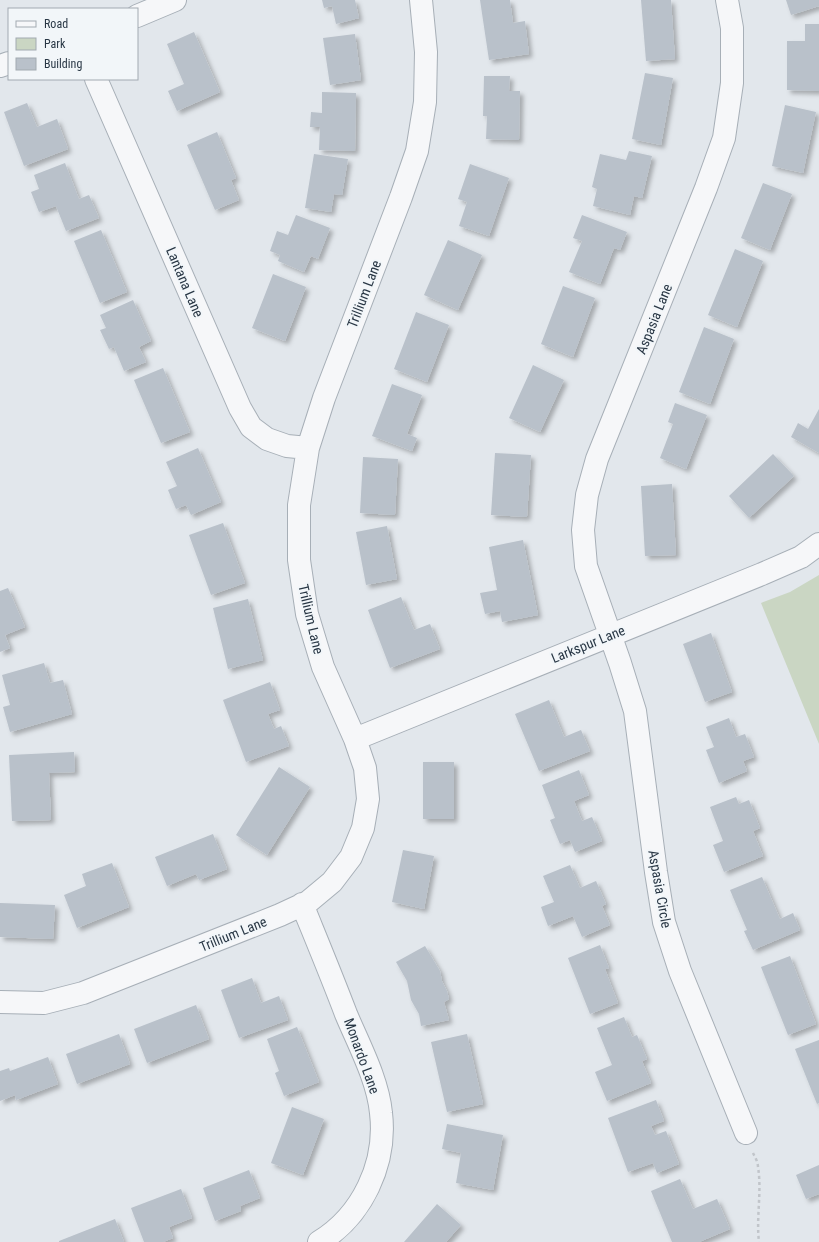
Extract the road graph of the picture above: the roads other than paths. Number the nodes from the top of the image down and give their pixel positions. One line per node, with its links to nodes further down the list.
1 (176, 0): 4 (street)
2 (421, 0): 6 (street, Trillium Lane)
3 (727, 0): 8 (street, Aspasia Lane)
4 (138, 16)
5 (96, 80): 6 (street, Lantana Lane)
6 (308, 448): 9 (street, Trillium Lane)
7 (819, 544): 8 (street, Larkspur Lane)
8 (610, 636): 9 (street, Larkspur Lane); 12 (street, Aspasia Circle)
9 (355, 739): 10 (street, Trillium Lane)
10 (302, 904): 11 (street, Trillium Lane); 13 (street, Monardo Lane)
11 (0, 1002)
12 (746, 1133)
13 (319, 1242)

